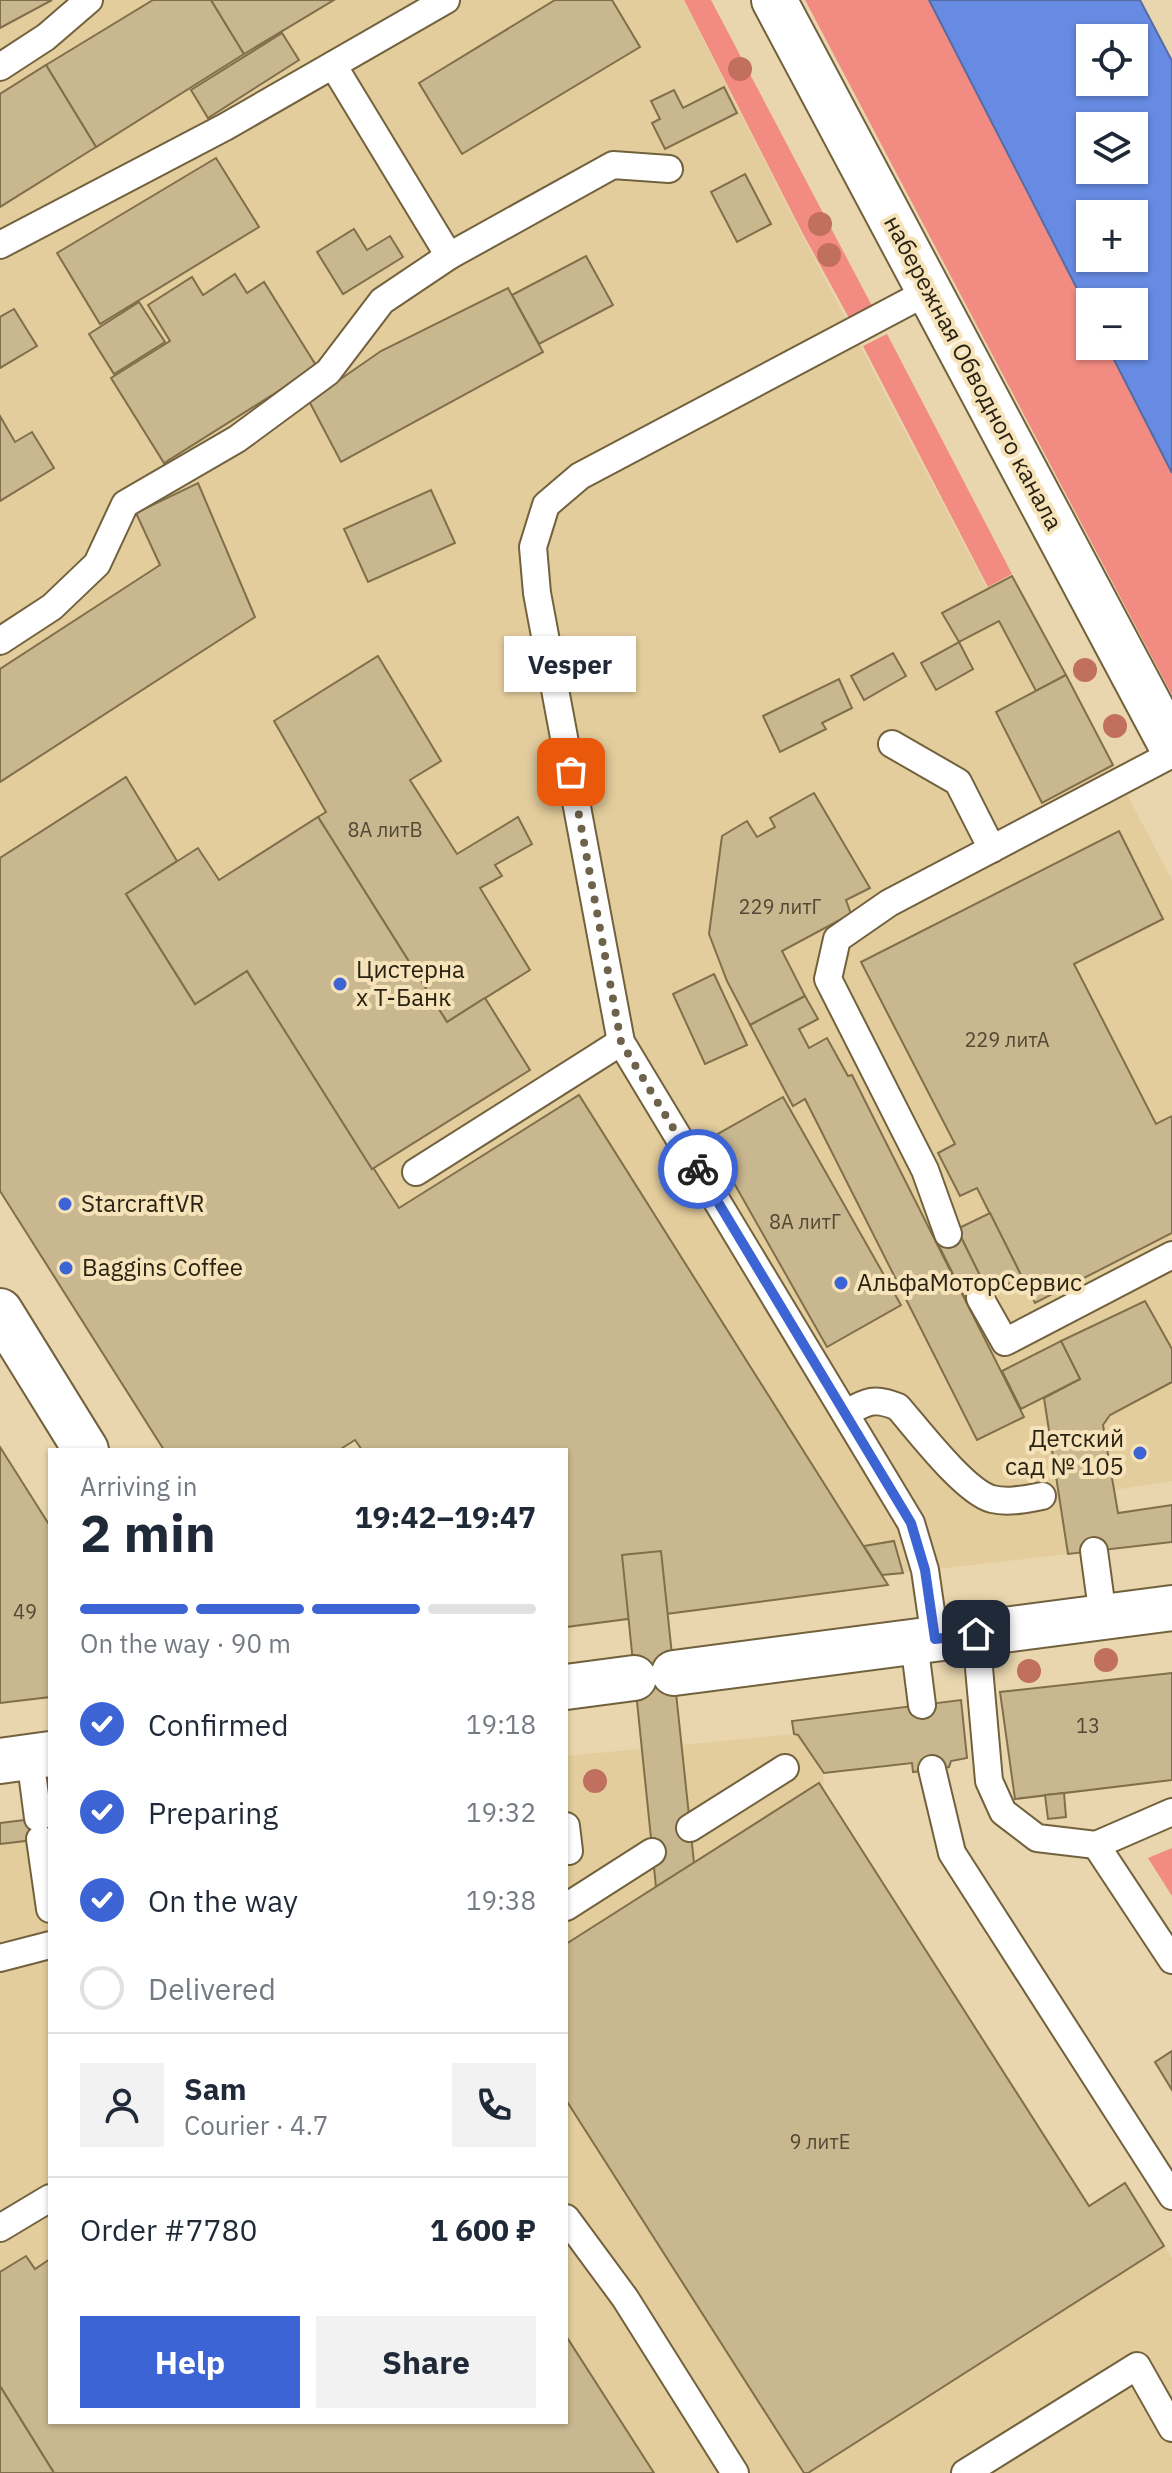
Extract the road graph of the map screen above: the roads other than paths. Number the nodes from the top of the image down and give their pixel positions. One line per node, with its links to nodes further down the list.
1 (89, 0): 5 (lane)
2 (446, 0): 4 (lane)
3 (774, 0): 9 (street, набережная Обводного канала)
4 (333, 65): 7 (lane); 8 (lane)
5 (0, 67)
6 (669, 169): 8 (lane)
7 (0, 245)
8 (449, 256): 10 (lane)
9 (929, 291): 12 (street, набережная Обводного канала); 15 (lane)
10 (0, 641)
11 (892, 744): 14 (lane)
12 (1172, 747)
13 (1172, 754): 14 (lane)
14 (992, 849): 17 (lane)
15 (621, 1042): 16 (lane); 21 (lane)
16 (416, 1172)
17 (948, 1234)
18 (1172, 1255): 19 (lane)
19 (980, 1298)
20 (0, 1311): 22 (street)
21 (846, 1413): 23 (lane); 27 (lane)
22 (85, 1448)
23 (1042, 1496)
24 (1094, 1551): 26 (lane)
25 (1172, 1608): 26 (street)
26 (1103, 1617): 27 (street)
27 (942, 1638): 28 (street); 29 (lane); 35 (lane)
28 (568, 1687)
29 (922, 1705)
30 (27, 1757): 37 (lane)
31 (785, 1768): 34 (lane)
32 (932, 1769): 42 (lane)
33 (1172, 1812): 35 (lane)
34 (690, 1828)
35 (1096, 1845): 41 (lane)
36 (652, 1852): 38 (lane)
37 (48, 1894)
38 (568, 1906)
39 (48, 1946): 40 (lane)
40 (0, 1958)
41 (1172, 1960)
42 (1172, 2196)
43 (48, 2199): 45 (lane)
44 (568, 2221): 47 (lane)
45 (0, 2228)
46 (1172, 2428): 48 (lane)
47 (735, 2473)
48 (965, 2473)

